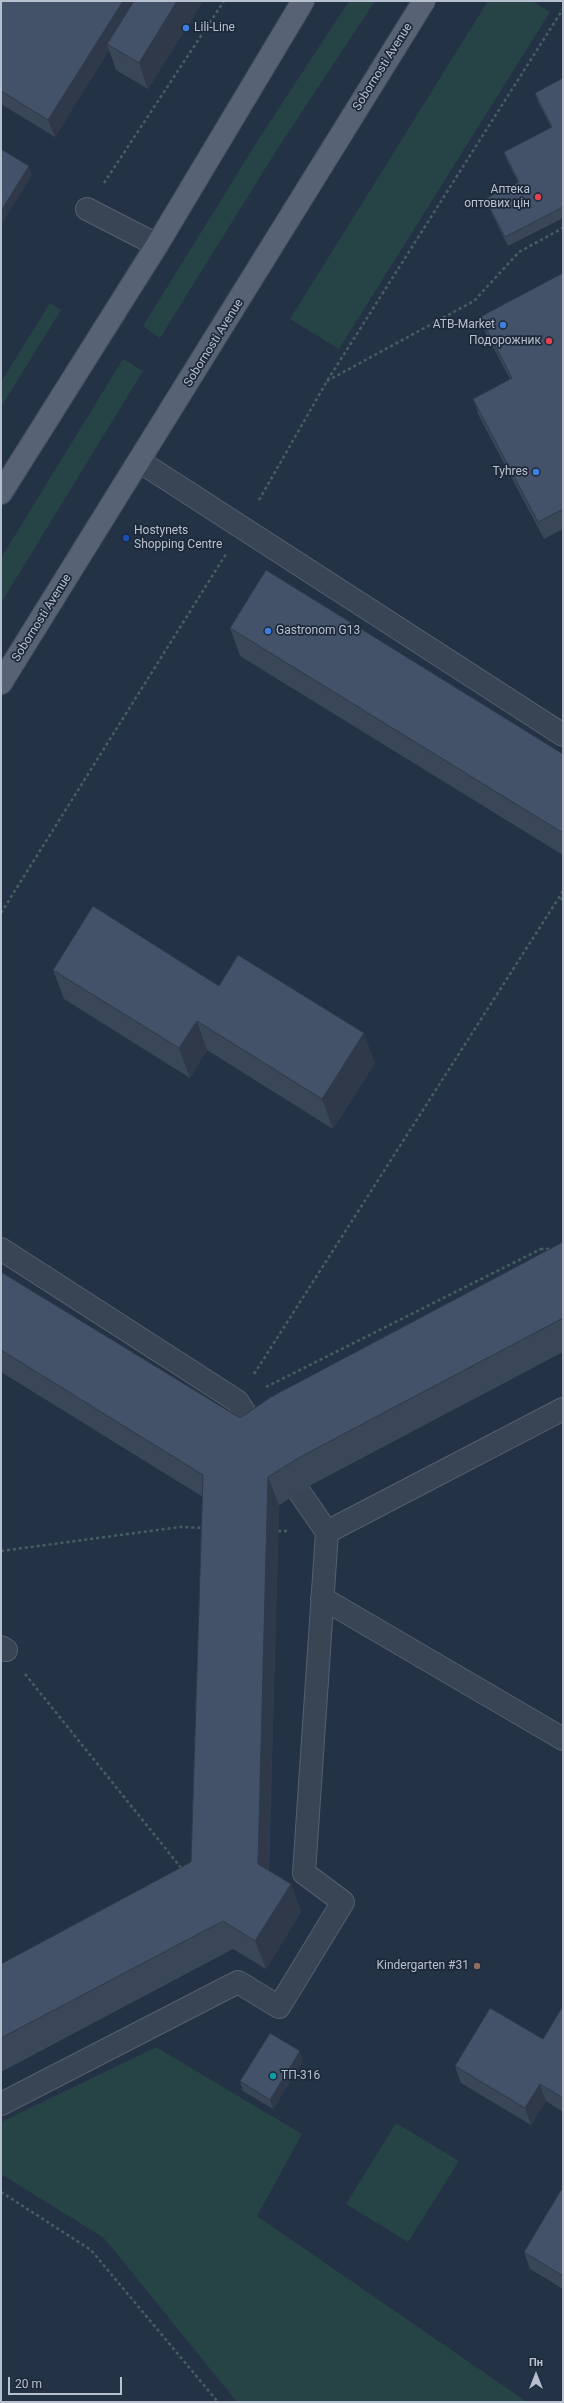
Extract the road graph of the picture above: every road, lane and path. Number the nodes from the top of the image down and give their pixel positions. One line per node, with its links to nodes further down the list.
1 (224, 1): 5 (path)
2 (303, 1): 7 (main road)
3 (424, 1): 9 (main road, Sobornosti Avenue)
4 (563, 9): 8 (path)
5 (87, 209): 7 (street)
6 (563, 228): 8 (path)
7 (157, 245): 10 (main road)
8 (327, 381): 11 (path)
9 (139, 461): 11 (street); 12 (main road, Sobornosti Avenue)
10 (1, 493)
11 (243, 528): 13 (street); 17 (path)
12 (1, 684)
13 (563, 735)
14 (563, 891): 15 (path)
15 (558, 899): 16 (path); 22 (path)
16 (563, 899)
17 (1, 913)
18 (1, 1249): 22 (street)
19 (541, 1249): 20 (path); 21 (path); 22 (path)
20 (556, 1249)
21 (547, 1261)
22 (237, 1401): 24 (street)
23 (563, 1409): 27 (street)
24 (262, 1438)
25 (300, 1493): 27 (street)
26 (213, 1528): 28 (path)
27 (327, 1532): 29 (street)
28 (1, 1550)
29 (322, 1598): 31 (street); 33 (street)
30 (3, 1649): 32 (path)
31 (563, 1739)
32 (183, 1871)
33 (1, 2104)
34 (1, 2192): 35 (path)
35 (218, 2402)

